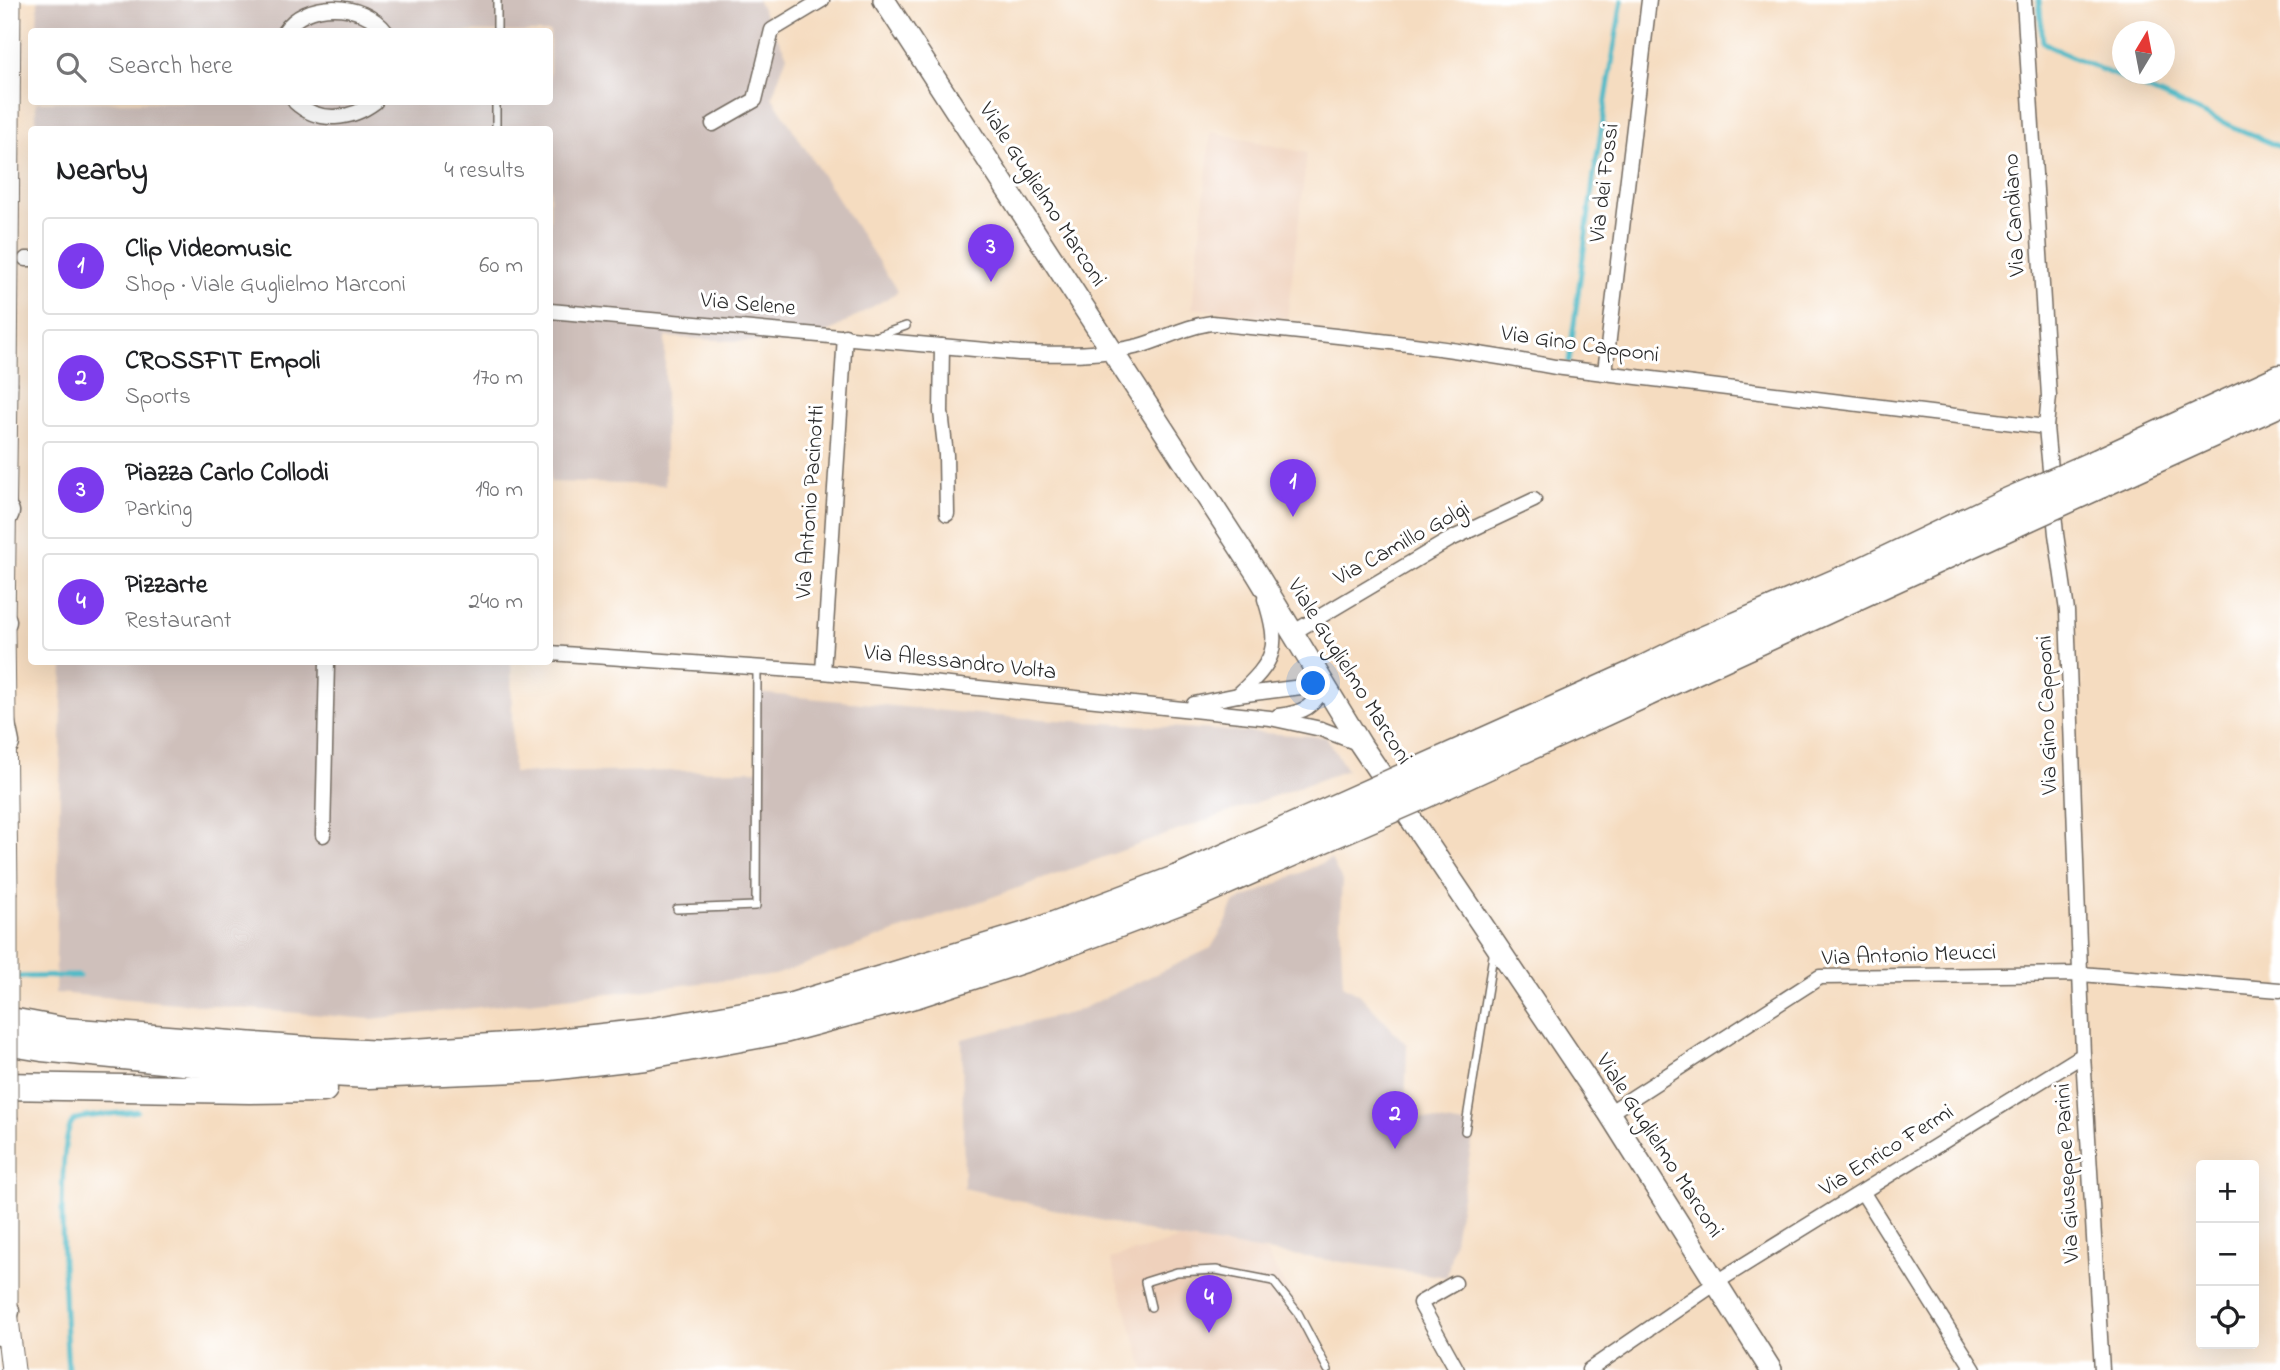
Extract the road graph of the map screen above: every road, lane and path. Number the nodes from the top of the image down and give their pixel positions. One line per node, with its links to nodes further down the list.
1 (9, 0): 29 (main road, bridge)
2 (498, 0): 9 (lane)
3 (822, 0): 14 (street)
4 (884, 0): 21 (street, Viale Guglielmo Marconi)
5 (1649, 0): 22 (street, Via dei Fossi)
6 (2024, 0): 25 (street, Via Candiano)
7 (286, 28): 8 (street)
8 (383, 28)
9 (497, 28)
10 (299, 105): 13 (street)
11 (369, 105): 13 (street)
12 (496, 105): 15 (lane)
13 (337, 123)
14 (713, 124)
15 (496, 126)
16 (553, 311): 18 (street, Via Selene)
17 (906, 326): 19 (lane)
18 (845, 336): 19 (street, Via Selene); 36 (street, Via Antonio Pacinotti)
19 (870, 339): 20 (street, Via Selene)
20 (942, 346): 21 (street, Via Selene); 28 (street)
21 (1112, 351): 22 (street, Via Gino Capponi); 30 (street, Viale Guglielmo Marconi)
22 (1605, 372): 25 (street, Via Gino Capponi)
23 (2280, 378): 26 (highway)
24 (2280, 403): 26 (highway)
25 (2046, 427): 48 (street, Via Gino Capponi)
26 (2098, 474): 45 (highway, bridge)
27 (1534, 500): 32 (street, Via Camillo Golgi)
28 (947, 514)
29 (3, 519): 31 (main road)
30 (1257, 574): 32 (street, Viale Guglielmo Marconi); 38 (street)
31 (1, 623): 42 (main road)
32 (1294, 632): 37 (street, Viale Guglielmo Marconi)
33 (553, 653): 35 (street, Via Alessandro Volta)
34 (327, 665): 44 (street)
35 (757, 668): 36 (street, Via Alessandro Volta); 46 (lane)
36 (823, 672): 39 (street, Via Alessandro Volta)
37 (1325, 684): 38 (street); 41 (street); 43 (street, Viale Guglielmo Marconi)
38 (1238, 695): 39 (street)
39 (1179, 707): 41 (street, Via Alessandro Volta)
40 (0, 714): 42 (highway)
41 (1270, 718): 43 (street, Via Alessandro Volta)
42 (6, 743): 63 (main road, bridge)
43 (1361, 745): 47 (street, Viale Guglielmo Marconi)
44 (323, 835)
45 (1185, 887): 52 (highway); 55 (highway)
46 (677, 909)
47 (1494, 944): 57 (street, Viale Guglielmo Marconi); 58 (lane)
48 (2081, 974): 49 (street, Via Antonio Meucci); 54 (street, Via Giuseppe Parini); 57 (street, Via Antonio Meucci)
49 (2280, 990)
50 (0, 1011): 52 (highway)
51 (0, 1019): 52 (highway)
52 (65, 1031)
53 (0, 1041): 55 (highway)
54 (2083, 1055): 59 (street, Via Enrico Fermi); 70 (street, Via Giuseppe Parini)
55 (541, 1068): 56 (highway)
56 (0, 1086)
57 (1609, 1113): 61 (street, Viale Guglielmo Marconi)
58 (1465, 1132)
59 (1864, 1193): 61 (street, Via Enrico Fermi); 69 (street)
60 (1455, 1283): 66 (street)
61 (1715, 1283): 67 (street, Via Enrico Fermi); 68 (street, Viale Guglielmo Marconi)
62 (1151, 1307): 65 (lane)
63 (3, 1322): 64 (main road)
64 (13, 1370)
65 (1328, 1370)
66 (1457, 1370)
67 (1589, 1370)
68 (1771, 1370)
69 (1974, 1370)
70 (2102, 1370)

